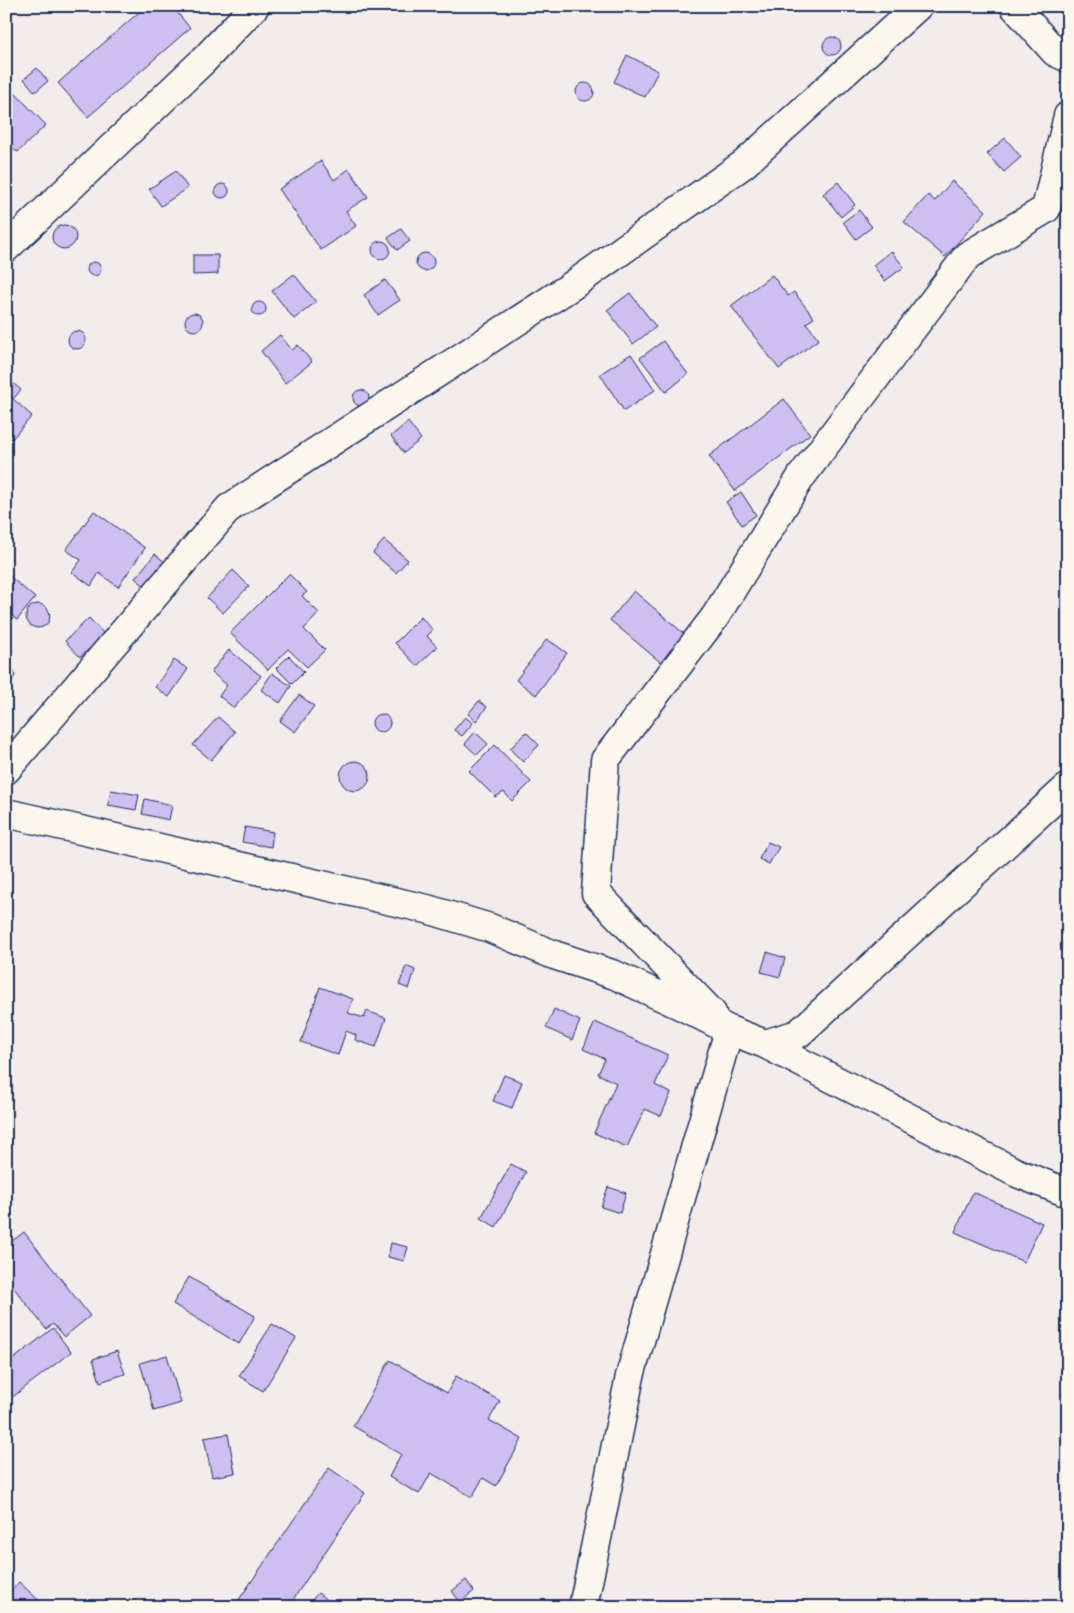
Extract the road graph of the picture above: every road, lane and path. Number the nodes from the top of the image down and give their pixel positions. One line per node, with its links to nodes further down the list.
1 (255, 6): 6 (street)
2 (918, 6): 7 (street)
3 (1014, 6): 4 (street)
4 (1068, 58)
5 (1068, 116): 10 (street)
6 (6, 248)
7 (6, 770)
8 (1068, 787): 11 (street)
9 (6, 813): 10 (street)
10 (729, 1030): 11 (street); 13 (street)
11 (765, 1044): 12 (street)
12 (1068, 1193)
13 (583, 1607)

